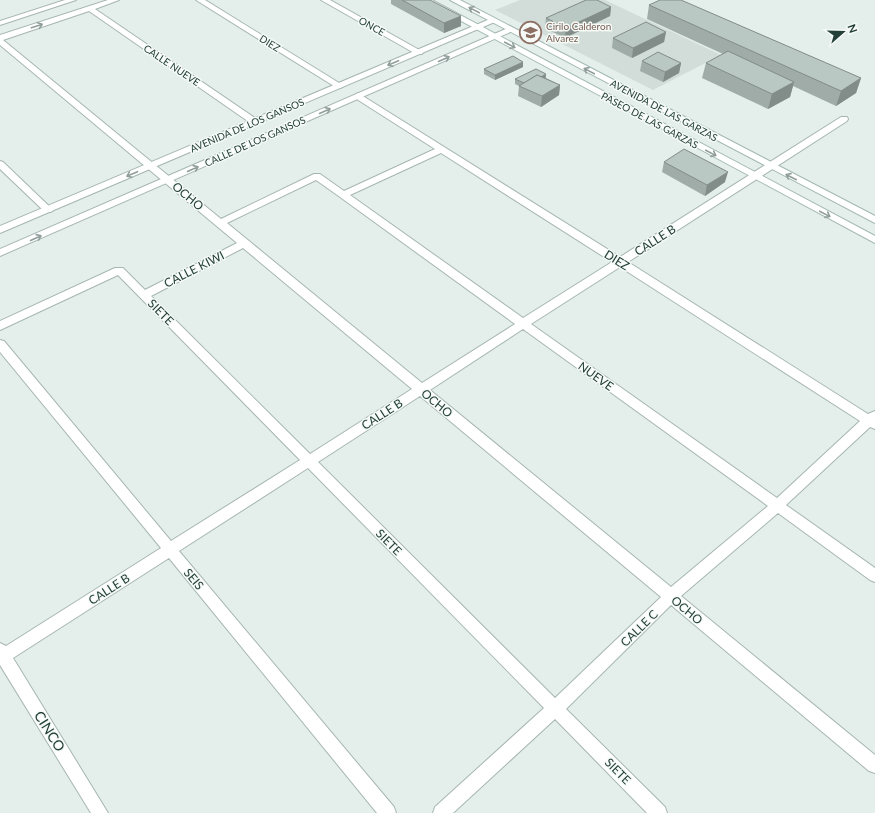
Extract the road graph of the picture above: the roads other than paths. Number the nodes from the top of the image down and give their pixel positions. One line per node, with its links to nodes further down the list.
1 (72, 0): 9 (street)
2 (115, 0): 7 (street)
3 (200, 0): 15 (street, DIEZ)
4 (325, 0): 14 (street, ONCE)
5 (426, 0): 10 (street, PASEO DE LAS GARZAS)
6 (454, 0): 8 (street, AVENIDA DE LAS GARZAS, one-way to 6)
7 (89, 8): 13 (street, one-way to 7); 18 (street, CALLE NUEVE)
8 (493, 21): 10 (street, AVENIDA DE LOS GANSOS); 11 (street, AVENIDA DE LAS GARZAS)
9 (0, 23)
10 (477, 28): 12 (street, PASEO DE LAS GARZAS); 14 (street, AVENIDA DE LOS GANSOS)
11 (511, 30): 12 (street, CALLE DE LOS GANSOS); 22 (street, AVENIDA DE LAS GARZAS, one-way to 11)
12 (495, 37): 16 (street, CALLE DE LOS GANSOS, one-way to 12); 23 (street, PASEO DE LAS GARZAS, one-way to 23)
13 (0, 39): 21 (street, OCHO)
14 (419, 52): 15 (street, AVENIDA DE LOS GANSOS, one-way to 15)
15 (340, 86): 18 (street, AVENIDA DE LOS GANSOS)
16 (358, 96): 19 (street, DIEZ); 24 (street, CALLE DE LOS GANSOS, one-way to 16)
17 (844, 119): 22 (street, CALLE B)
18 (255, 122): 21 (street, AVENIDA DE LOS GANSOS)
19 (441, 149): 25 (street); 33 (street, DIEZ)
20 (0, 164): 26 (street)
21 (151, 166): 24 (street, OCHO); 26 (street, AVENIDA DE LOS GANSOS, one-way to 26)
22 (770, 166): 23 (street, CALLE B); 27 (street, AVENIDA DE LAS GARZAS, one-way to 22)
23 (754, 176): 30 (street, PASEO DE LAS GARZAS, one-way to 30); 33 (street, CALLE B)
24 (168, 180): 28 (street, OCHO); 32 (street, CALLE DE LOS GANSOS, one-way to 24)
25 (343, 195): 28 (street, NUEVE); 35 (street, NUEVE)
26 (48, 210): 29 (street, AVENIDA DE LOS GANSOS)
27 (875, 220)
28 (220, 223): 31 (street, OCHO)
29 (0, 230)
30 (875, 240)
31 (245, 244): 34 (street, CALLE KIWI); 38 (street, OCHO)
32 (0, 253)
33 (620, 262): 35 (street, CALLE B); 39 (street, DIEZ)
34 (144, 295): 36 (street, SIETE); 40 (street, SIETE)
35 (524, 324): 38 (street, CALLE B); 41 (street, NUEVE)
36 (0, 326)
37 (2, 351): 42 (street, SEIS)
38 (420, 389): 40 (street, CALLE B); 44 (street, OCHO)
39 (873, 419): 41 (street, CALLE C)
40 (309, 461): 42 (street, CALLE B); 46 (street, SIETE)
41 (777, 506): 43 (street, NUEVE); 44 (street, CALLE C)
42 (170, 550): 45 (street, CALLE B); 49 (street, SEIS)
43 (875, 576)
44 (671, 596): 46 (street, CALLE C); 47 (street, OCHO)
45 (1, 654): 48 (street, CINCO)
46 (555, 709): 50 (street, CALLE C); 51 (street, SIETE)
47 (875, 765)
48 (100, 813)
49 (388, 813)
50 (441, 813)
51 (659, 813)

